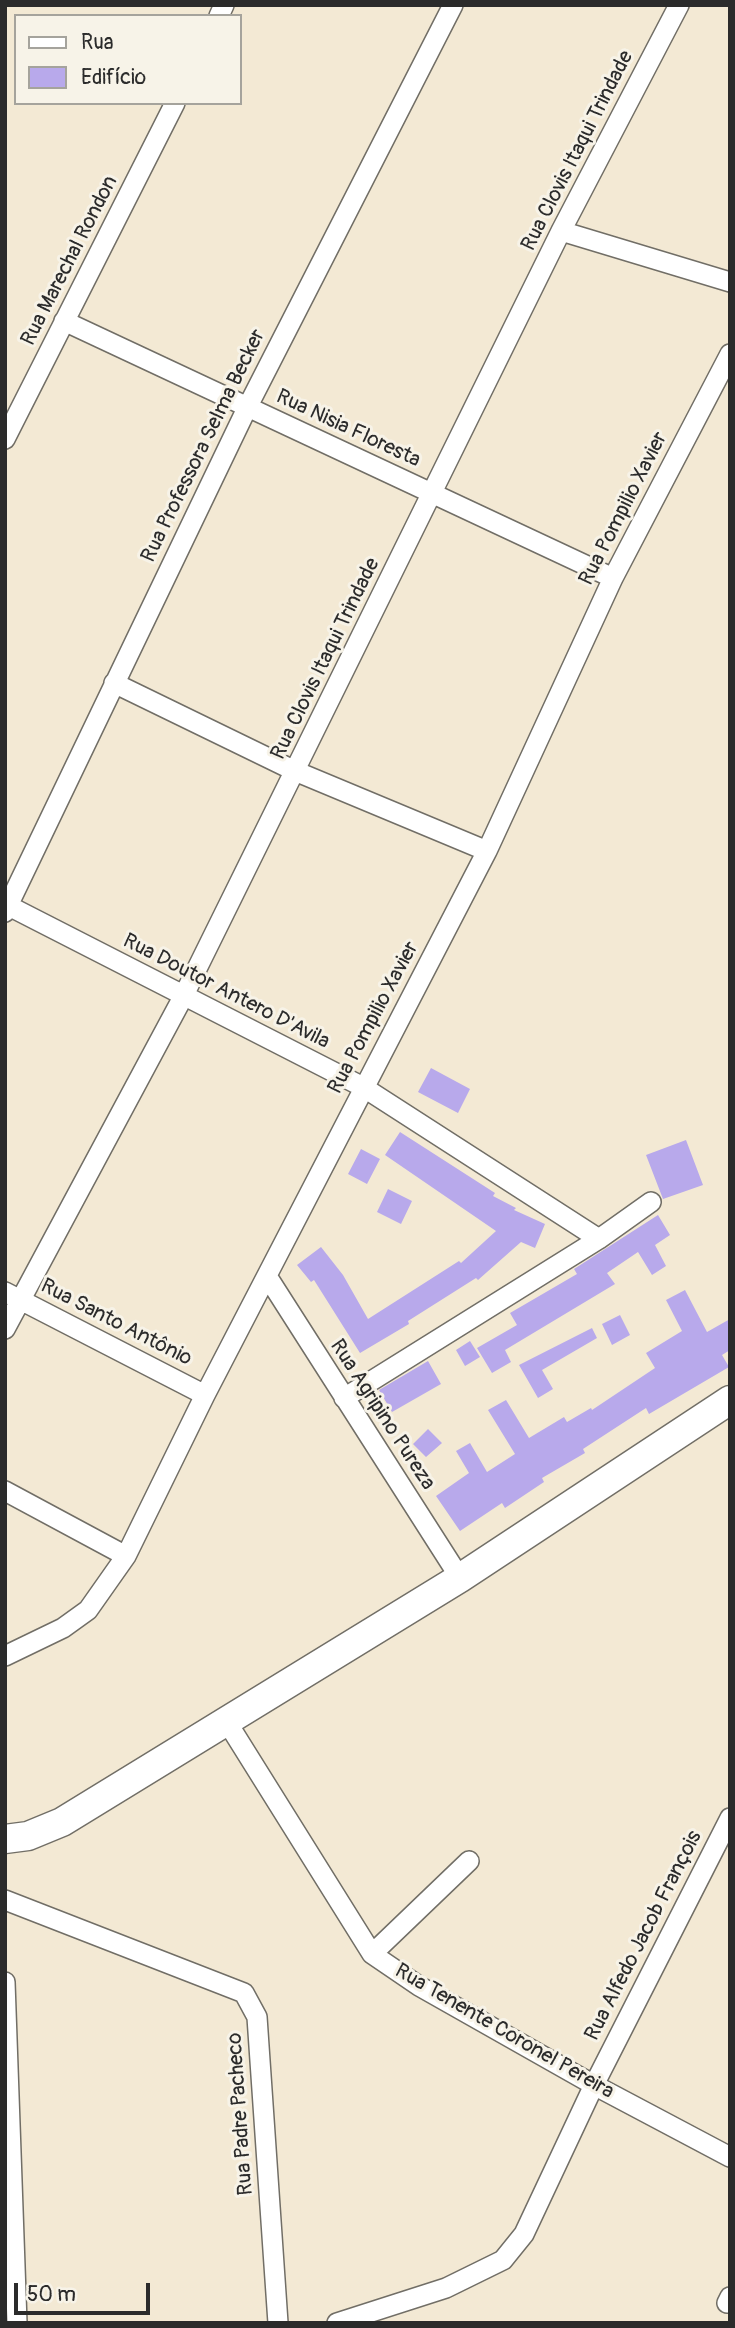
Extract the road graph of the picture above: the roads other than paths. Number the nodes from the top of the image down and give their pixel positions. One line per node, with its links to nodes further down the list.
1 (453, 5): 8 (street, Rua Professora Selma Becker)
2 (679, 5): 4 (street, Rua Clovis Itaqui Trindade)
3 (174, 105): 6 (street, Rua Marechal Rondon)
4 (561, 231): 5 (street); 10 (street, Rua Clovis Itaqui Trindade)
5 (730, 282)
6 (65, 321): 8 (street, Rua Nisia Floresta); 9 (street, Rua Marechal Rondon)
7 (730, 354): 11 (street, Rua Pompilio Xavier)
8 (248, 406): 10 (street, Rua Nisia Floresta); 12 (street, Rua Professora Selma Becker)
9 (5, 439)
10 (433, 494): 11 (street, Rua Nisia Floresta); 13 (street, Rua Clovis Itaqui Trindade)
11 (613, 578): 14 (street, Rua Pompilio Xavier)
12 (114, 683): 13 (street); 15 (street, Rua Professora Selma Becker)
13 (296, 771): 14 (street); 16 (street, Rua Clovis Itaqui Trindade)
14 (487, 850): 17 (street, Rua Pompilio Xavier)
15 (6, 907): 16 (street, Rua Doutor Antero D'Avila)
16 (183, 997): 17 (street, Rua Doutor Antero D'Avila); 21 (street, Rua Clovis Itaqui Trindade)
17 (363, 1087): 19 (street, Rua Doutor Antero D'Avila); 20 (street, Rua Pompilio Xavier)
18 (651, 1202): 19 (street)
19 (599, 1239): 24 (street)
20 (267, 1276): 23 (street, Rua Pompilio Xavier); 24 (street, Rua Agripino Pureza)
21 (12, 1296): 22 (street, Rua Clovis Itaqui Trindade); 23 (street, Rua Santo Antônio)
22 (5, 1329)
23 (205, 1395): 27 (street, Rua Pompilio Xavier)
24 (344, 1398): 28 (street, Rua Agripino Pureza)
25 (730, 1400): 28 (main road)
26 (5, 1491): 27 (street)
27 (126, 1556): 29 (street, Rua Pompilio Xavier)
28 (460, 1578): 30 (main road)
29 (5, 1656)
30 (227, 1722): 32 (main road); 35 (street, Rua Tenente Coronel Pereira)
31 (730, 1818): 37 (street, Rua Alfedo Jacob François)
32 (5, 1839)
33 (469, 1861): 35 (street)
34 (5, 1900): 40 (street, Rua Padre Pacheco)
35 (372, 1954): 37 (street, Rua Tenente Coronel Pereira)
36 (5, 1982): 39 (street)
37 (594, 2085): 38 (street, Rua Tenente Coronel Pereira); 41 (street, Rua Alfedo Jacob François)
38 (730, 2157)
39 (17, 2323)
40 (278, 2323)
41 (337, 2323)

